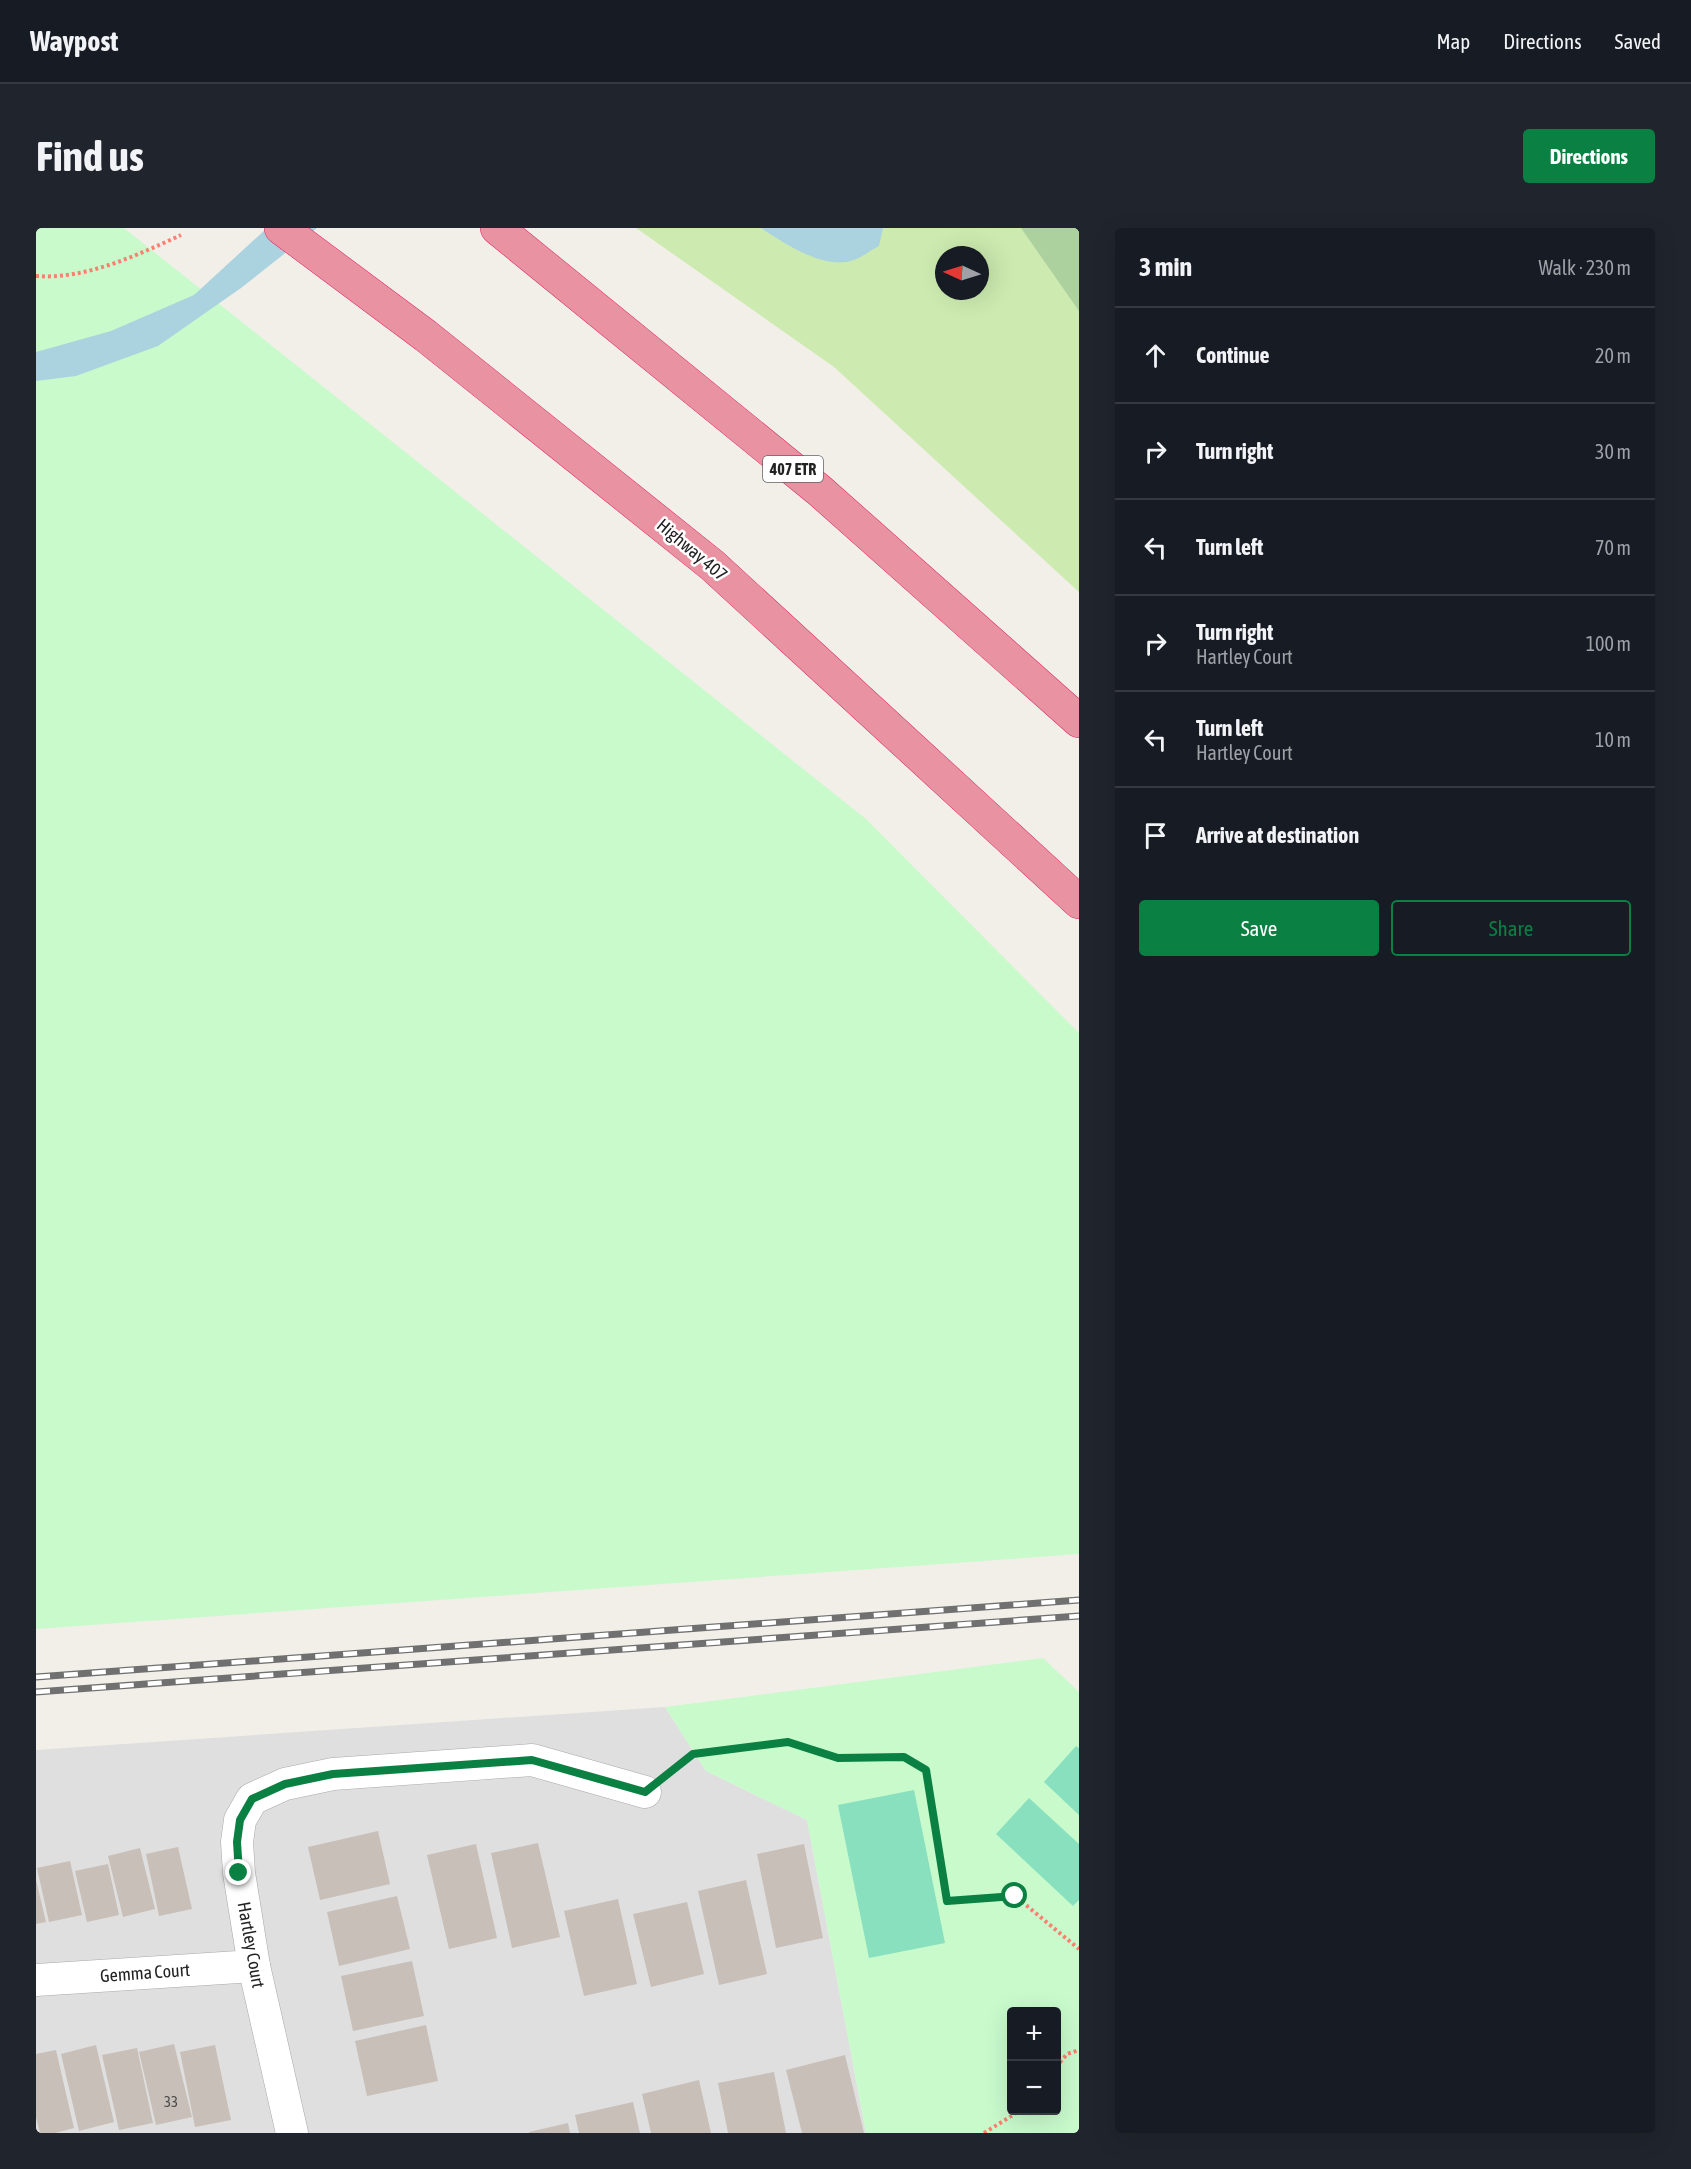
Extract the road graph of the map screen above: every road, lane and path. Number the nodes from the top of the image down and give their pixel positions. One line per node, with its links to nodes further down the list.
1 (280, 228): 6 (highway, Highway 407)
2 (497, 228): 5 (highway, 407 ETR)
3 (181, 236): 4 (path)
4 (36, 276)
5 (1079, 721)
6 (1079, 902)
7 (645, 1792): 8 (path); 9 (street, Hartley Court)
8 (1079, 1949)
9 (254, 1966): 10 (street, Gemma Court); 14 (street, Hartley Court)
10 (36, 1980)
11 (1079, 2050): 12 (path)
12 (1061, 2061)
13 (1013, 2115): 15 (path)
14 (292, 2133)
15 (984, 2133)

